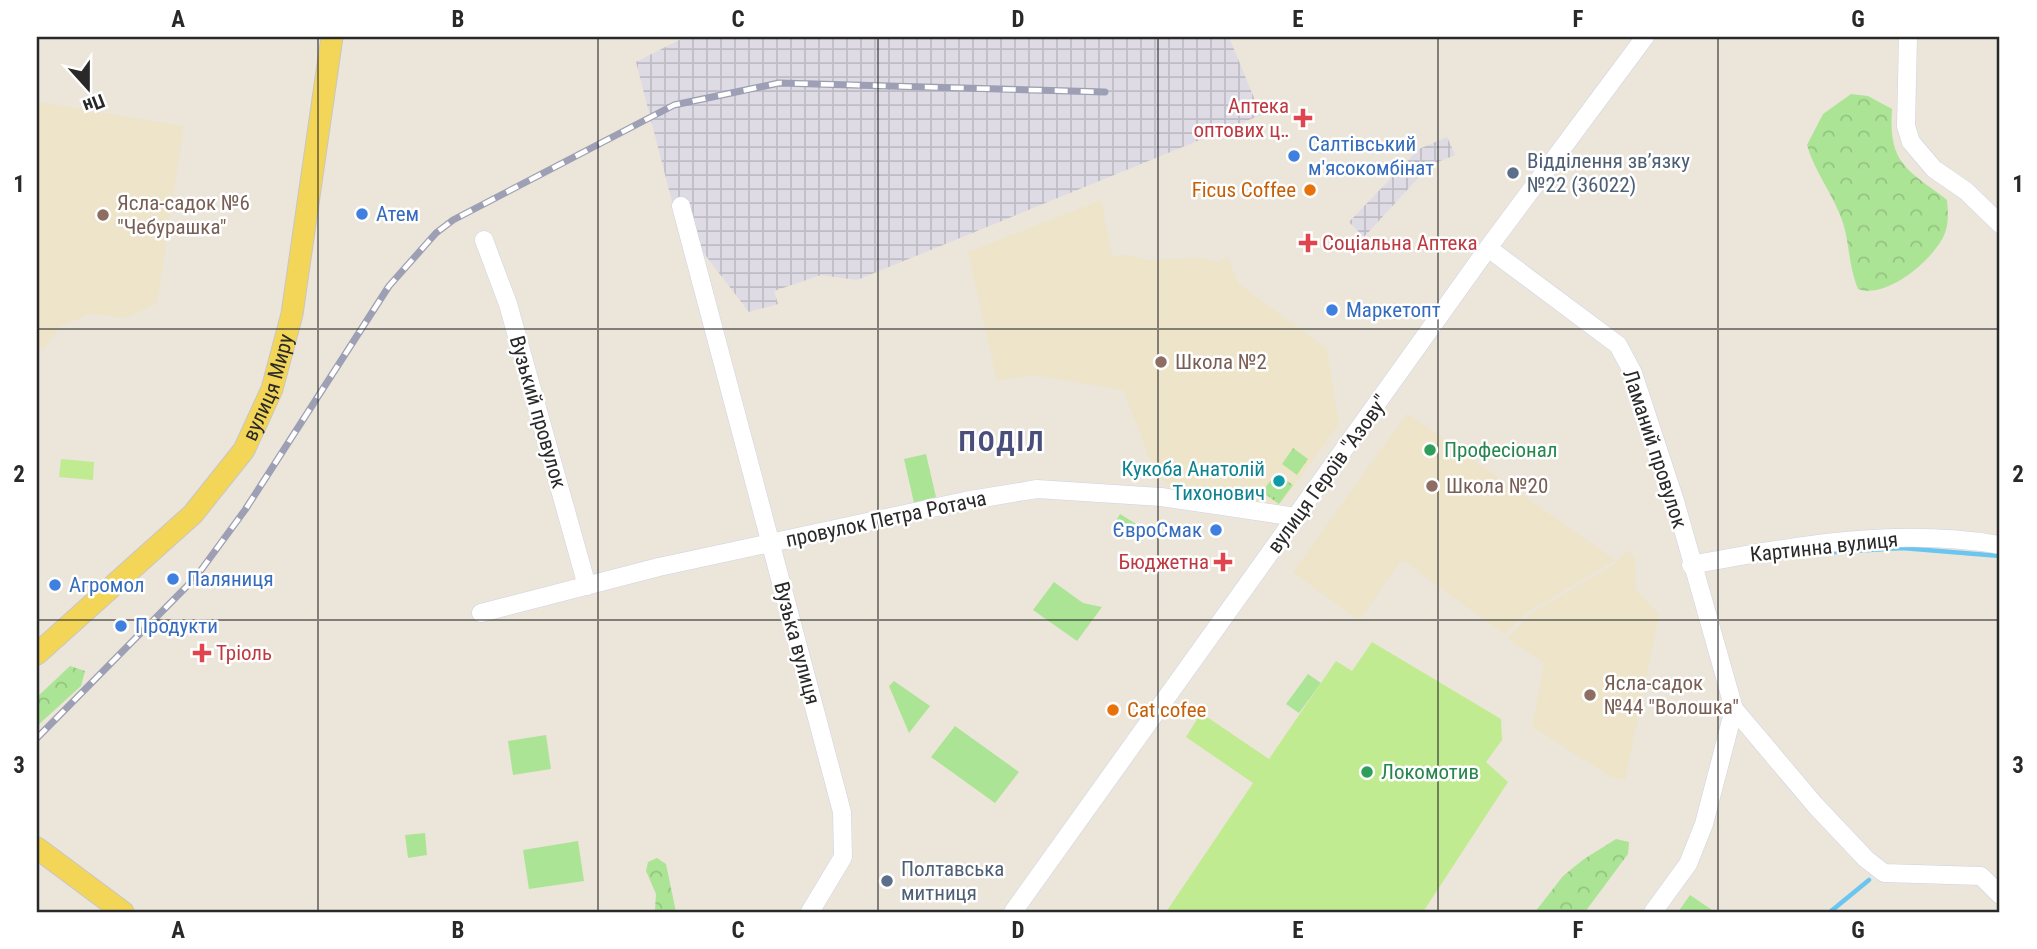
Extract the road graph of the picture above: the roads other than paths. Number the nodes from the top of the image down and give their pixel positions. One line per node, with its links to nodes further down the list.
1 (332, 37): 14 (main road, вулиця Миру)
2 (1644, 37): 7 (street, вулиця Героїв "Азову")
3 (1908, 37): 5 (street)
4 (681, 206): 9 (street, Вузька вулиця)
5 (2000, 224)
6 (484, 240): 12 (street, Вузький провулок)
7 (1488, 248): 8 (street, вулиця Героїв "Азову"); 11 (street, Ламаний провулок)
8 (1296, 517): 9 (street, провулок Петра Ротача); 21 (street, вулиця Героїв "Азову")
9 (771, 543): 12 (street, провулок Петра Ротача); 20 (street, Вузька вулиця)
10 (2000, 545): 11 (street, Картинна вулиця)
11 (1691, 565): 16 (street, Ламаний провулок)
12 (587, 586): 13 (street, провулок Петра Ротача)
13 (481, 613)
14 (46, 637): 15 (main road, вулиця Миру)
15 (37, 654)
16 (1734, 709): 18 (street, Ламаний провулок); 22 (street)
17 (37, 848): 19 (main road)
18 (2000, 895)
19 (123, 912)
20 (810, 912)
21 (1013, 912)
22 (1653, 912)

